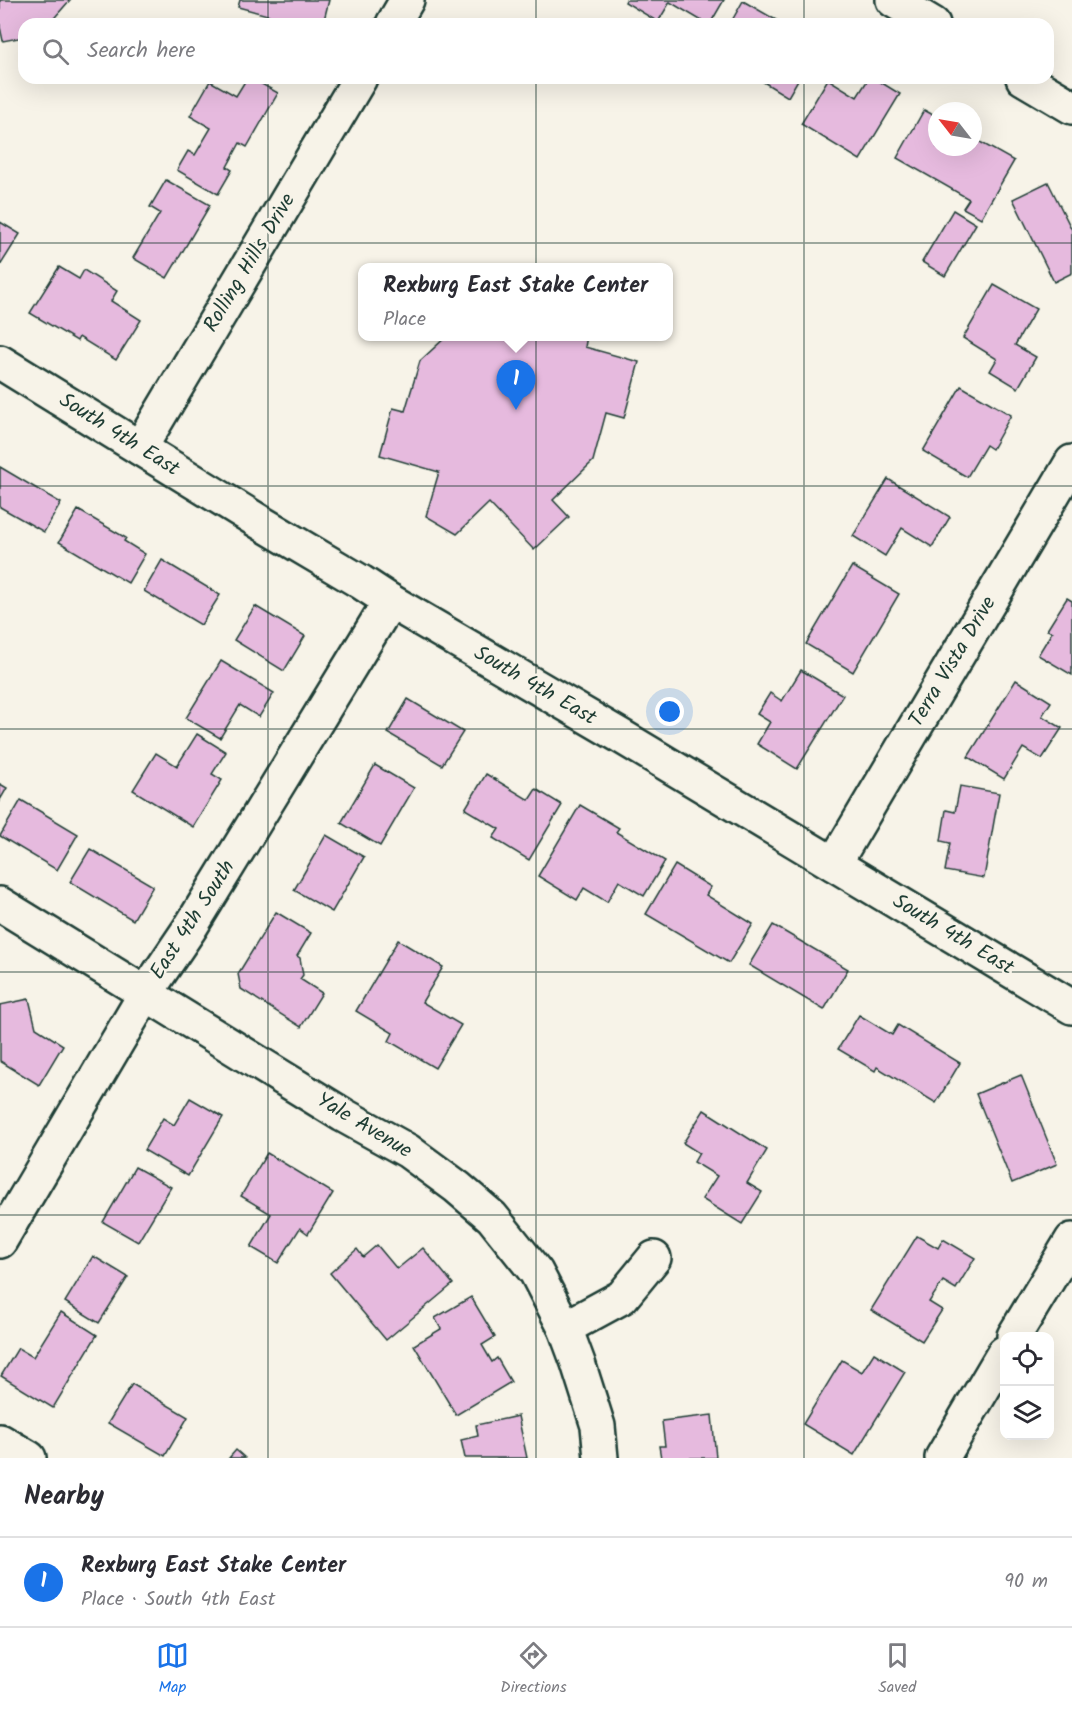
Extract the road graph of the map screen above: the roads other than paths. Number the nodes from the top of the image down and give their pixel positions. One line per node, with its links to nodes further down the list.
1 (407, 0): 3 (street)
2 (893, 0): 4 (street)
3 (396, 18)
4 (923, 18)
5 (356, 84): 9 (street, Rolling Hills Drive)
6 (1033, 84): 7 (street)
7 (1072, 107)
8 (0, 362): 9 (street, South 4th East)
9 (140, 448): 11 (street, South 4th East)
10 (1072, 462): 12 (street, Terra Vista Drive)
11 (390, 601): 12 (street, South 4th East); 14 (street, East 4th South)
12 (834, 864): 15 (street, South 4th East)
13 (0, 904): 14 (street, Yale Avenue)
14 (146, 993): 17 (street, East 4th South); 19 (street, Yale Avenue)
15 (1072, 1008)
16 (1072, 1240): 20 (street)
17 (0, 1241)
18 (654, 1258): 19 (street)
19 (565, 1328): 24 (street, Yale Avenue)
20 (1016, 1332)
21 (1000, 1361): 25 (street)
22 (0, 1441): 23 (street)
23 (29, 1458)
24 (601, 1458)
25 (942, 1458)

